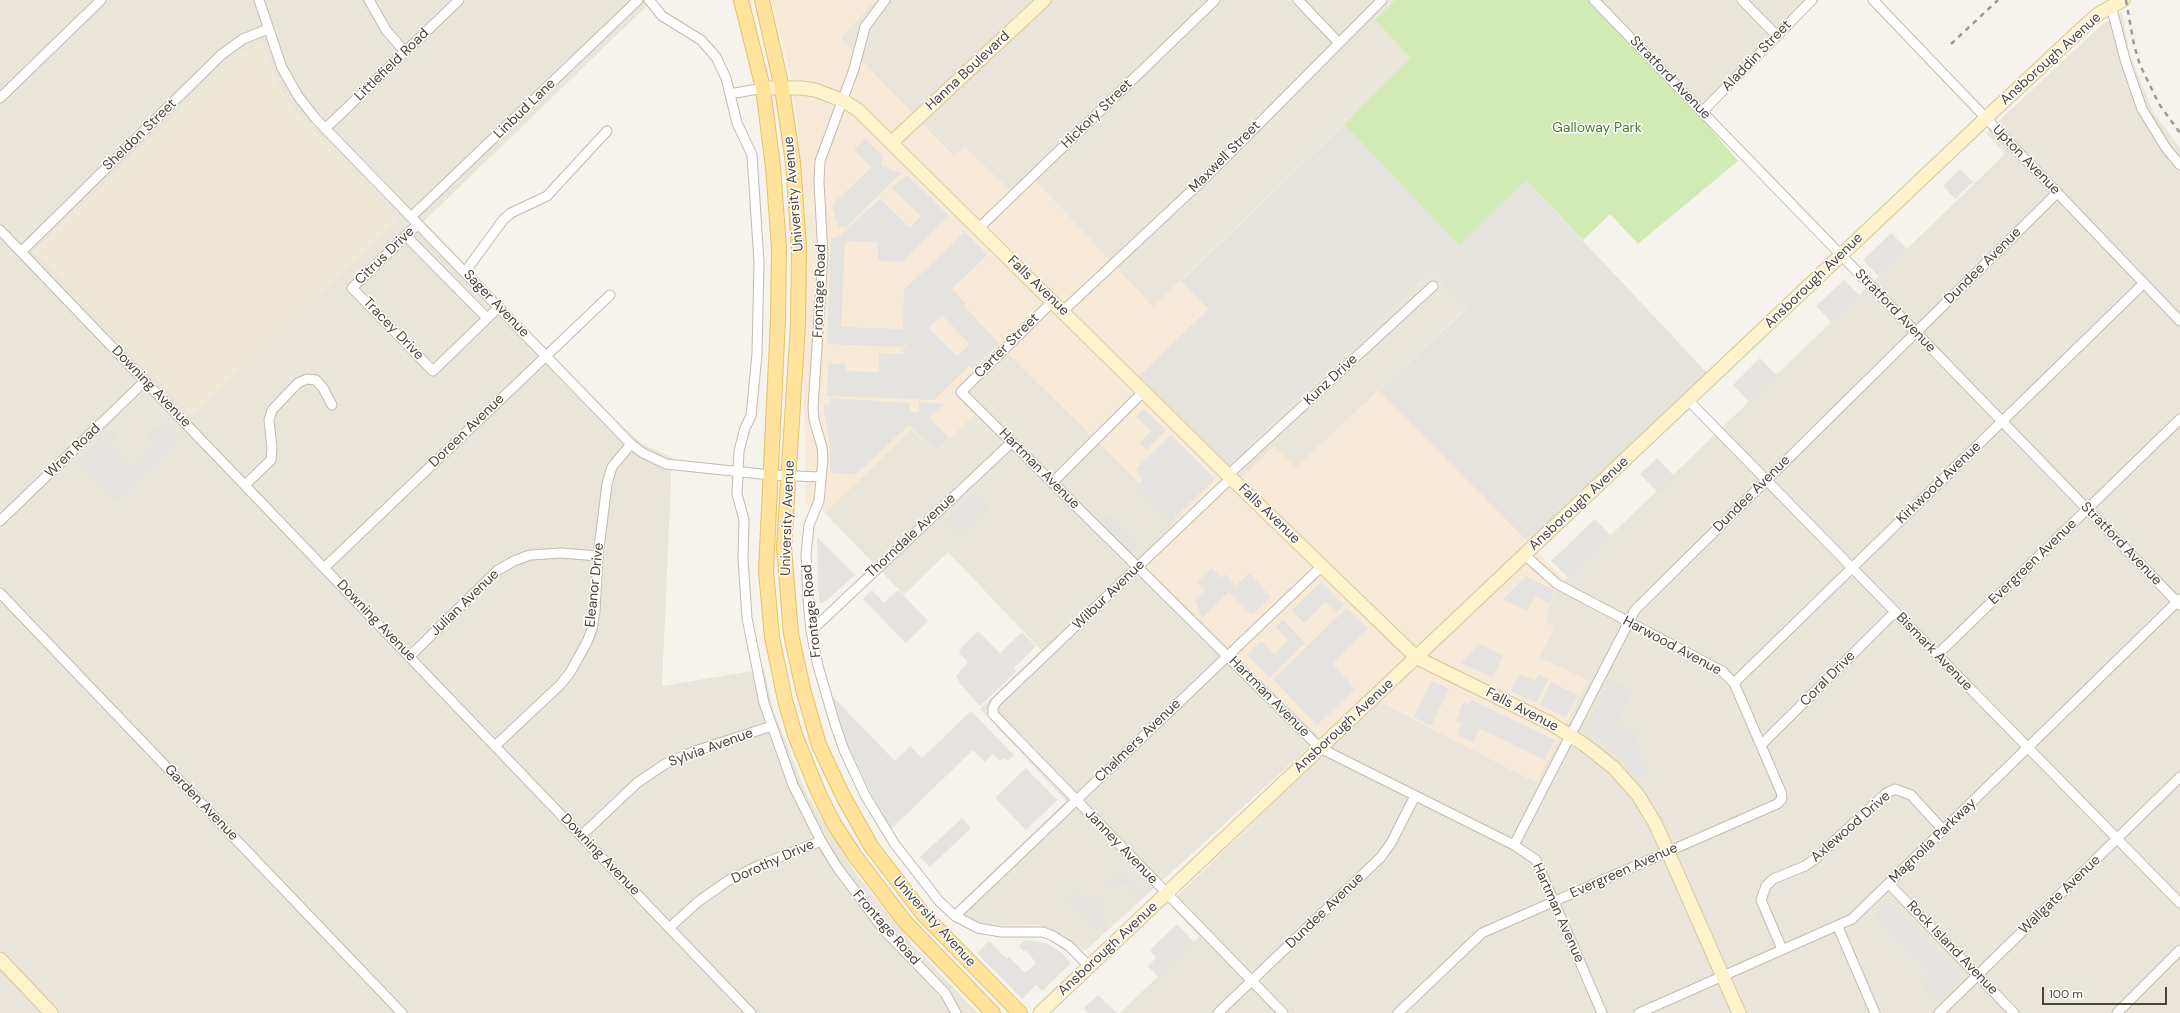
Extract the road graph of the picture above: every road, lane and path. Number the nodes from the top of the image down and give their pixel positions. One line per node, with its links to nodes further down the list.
1 (101, 0): 27 (street)
2 (259, 0): 20 (street, Sager Avenue)
3 (369, 0): 23 (street)
4 (459, 0): 23 (street, Littlefield Road)
5 (638, 0): 36 (street, Linbud Lane)
6 (649, 0): 26 (street, Frontage Road)
7 (741, 0): 24 (main road, University Avenue)
8 (762, 0): 25 (main road, University Avenue)
9 (885, 0): 28 (street, Frontage Road)
10 (1044, 0): 33 (street, Hanna Boulevard)
11 (1215, 0): 38 (street, Hickory Street)
12 (1298, 0): 22 (street)
13 (1382, 0): 22 (street, Maxwell Street)
14 (1594, 0): 29 (street, Stratford Avenue)
15 (1742, 0): 21 (street)
16 (1812, 0): 21 (street, Aladdin Street)
17 (1872, 0): 30 (street, Upton Avenue)
18 (2123, 0): 19 (street, Ansborough Avenue)
19 (2110, 3): 30 (street, Ansborough Avenue); 34 (street)
20 (268, 29): 31 (street, Sager Avenue); 41 (street, Sheldon Street)
21 (1777, 36): 29 (street, Aladdin Street)
22 (1339, 42): 50 (street, Maxwell Street)
23 (405, 52): 31 (street, Littlefield Road)
24 (763, 88): 25 (street, Falls Avenue); 26 (street, Falls Avenue); 65 (main road, University Avenue)
25 (782, 88): 28 (street, Falls Avenue); 66 (main road, University Avenue)
26 (730, 94): 64 (street, Frontage Road)
27 (0, 98)
28 (844, 101): 33 (street, Falls Avenue); 68 (street, Frontage Road)
29 (1702, 112): 42 (street, Stratford Avenue)
30 (1986, 118): 35 (street, Upton Avenue); 42 (street, Ansborough Avenue)
31 (325, 129): 36 (street, Sager Avenue)
32 (607, 132): 43 (street)
33 (892, 142): 38 (street, Falls Avenue)
34 (2180, 165)
35 (2057, 192): 44 (street, Upton Avenue); 53 (street, Dundee Avenue)
36 (412, 217): 37 (street, Sager Avenue)
37 (418, 224): 40 (street, Citrus Drive); 43 (street, Sager Avenue)
38 (979, 228): 48 (street, Falls Avenue)
39 (0, 230): 41 (street, Downing Avenue)
40 (406, 236): 46 (street, Citrus Drive); 51 (street)
41 (21, 252): 55 (street, Downing Avenue)
42 (1841, 255): 53 (street, Stratford Avenue); 58 (street, Ansborough Avenue)
43 (464, 272): 49 (street, Sager Avenue)
44 (2144, 283): 52 (street, Upton Avenue); 61 (street, Kirkwood Avenue)
45 (1433, 286): 67 (street, Kunz Drive)
46 (352, 288): 51 (street, Tracey Drive)
47 (610, 295): 54 (street, Doreen Avenue)
48 (1053, 300): 50 (street, Falls Avenue); 57 (street, Carter Street)
49 (499, 307): 51 (street); 54 (street, Sager Avenue)
50 (1063, 311): 56 (street, Falls Avenue)
51 (487, 318)
52 (2179, 318)
53 (1916, 332): 61 (street, Stratford Avenue); 69 (street, Dundee Avenue)
54 (546, 356): 63 (street, Sager Avenue); 77 (street, Doreen Avenue)
55 (145, 381): 71 (street, Downing Avenue); 73 (street, Wren Road)
56 (1144, 391): 67 (street, Falls Avenue); 70 (street)
57 (961, 392): 62 (street, Hartman Avenue)
58 (1689, 401): 69 (street, Bismark Avenue); 74 (street, Ansborough Avenue)
59 (332, 405): 71 (street)
60 (2180, 419): 72 (street, Evergreen Avenue)
61 (2002, 421): 72 (street, Stratford Avenue); 79 (street, Kirkwood Avenue)
62 (1012, 442): 70 (street, Hartman Avenue); 84 (street, Thorndale Avenue)
63 (631, 444): 64 (street, Sager Avenue); 75 (street, Eleanor Drive)
64 (737, 471): 65 (street, Sager Avenue); 91 (street, Frontage Road)
65 (771, 474): 66 (street, Sager Avenue); 125 (main road, University Avenue)
66 (788, 476): 68 (street, Sager Avenue); 126 (main road, University Avenue)
67 (1230, 476): 76 (street, Falls Avenue); 78 (street, Wilbur Avenue)
68 (822, 477): 84 (street, Frontage Road)
69 (1766, 481): 79 (street, Bismark Avenue); 83 (street, Dundee Avenue)
70 (1052, 483): 78 (street, Hartman Avenue)
71 (244, 485): 77 (street, Downing Avenue)
72 (2088, 509): 81 (street, Stratford Avenue); 85 (street, Evergreen Avenue)
73 (0, 521)
74 (1525, 555): 83 (street, Harwood Avenue); 88 (street, Ansborough Avenue)
75 (598, 556): 87 (street, Julian Avenue); 94 (street, Eleanor Drive)
76 (1322, 566): 86 (street, Chalmers Avenue); 88 (street, Falls Avenue)
77 (324, 568): 87 (street, Downing Avenue)
78 (1138, 568): 86 (street, Hartman Avenue); 90 (street, Wilbur Avenue)
79 (1852, 568): 82 (street, Bismark Avenue); 89 (street, Kirkwood Avenue)
80 (0, 593): 122 (street, Garden Avenue)
81 (2179, 602): 96 (street, Magnolia Parkway)
82 (1895, 612): 85 (street, Bismark Avenue); 93 (street, Coral Drive)
83 (1628, 623): 89 (street, Harwood Avenue); 92 (street, Dundee Avenue)
84 (811, 631): 111 (street, Frontage Road)
85 (1937, 655): 96 (street, Bismark Avenue)
86 (1228, 656): 95 (street, Hartman Avenue); 100 (street, Chalmers Avenue)
87 (410, 657): 94 (street, Downing Avenue)
88 (1417, 658): 92 (street, Falls Avenue); 95 (street, Ansborough Avenue)
89 (1734, 683): 93 (street, Harwood Avenue)
90 (993, 714): 100 (street, Janney Avenue)
91 (772, 726): 102 (street, Sylvia Avenue); 104 (street, Frontage Road)
92 (1570, 735): 105 (street, Dundee Avenue); 106 (street, Falls Avenue)
93 (1760, 745): 99 (street, Harwood Avenue)
94 (496, 746): 102 (street, Downing Avenue)
95 (1320, 748): 98 (street, Hartman Avenue); 108 (street, Ansborough Avenue)
96 (2028, 748): 101 (street, Magnolia Parkway); 103 (street, Bismark Avenue)
97 (2180, 777): 103 (street, Wallgate Avenue)
98 (1415, 796): 105 (street, Hartman Avenue); 120 (street, Dundee Avenue)
99 (1782, 799): 106 (street, Evergreen Avenue)
100 (1076, 800): 108 (street, Janney Avenue); 111 (street, Chalmers Avenue)
101 (1944, 831): 107 (street, Magnolia Parkway); 114 (street, Axlewood Drive)
102 (581, 836): 113 (street, Downing Avenue)
103 (2117, 839): 110 (street, Bismark Avenue); 118 (street, Wallgate Avenue)
104 (821, 841): 113 (street, Dorothy Drive); 124 (street, Frontage Road)
105 (1514, 845): 109 (street, Hartman Avenue)
106 (1669, 851): 109 (street, Evergreen Avenue); 119 (street, Falls Avenue)
107 (1889, 884): 112 (street, Magnolia Parkway); 118 (street, Rock Island Avenue)
108 (1167, 894): 117 (street, Ansborough Avenue); 120 (street, Janney Avenue)
109 (1554, 901): 130 (street, Evergreen Avenue); 131 (street, Hartman Avenue)
110 (2180, 903)
111 (954, 916): 117 (street, Frontage Road)
112 (1838, 927): 114 (street, Magnolia Parkway); 134 (street)
113 (669, 928): 123 (street, Downing Avenue)
114 (1782, 949): 119 (street, Magnolia Parkway)
115 (2180, 950): 137 (street)
116 (0, 960): 121 (street)
117 (1090, 967): 127 (street, Ansborough Avenue)
118 (1978, 975): 135 (street, Wallgate Avenue); 136 (street, Rock Island Avenue)
119 (1722, 976): 132 (street, Magnolia Parkway); 133 (street, Falls Avenue)
120 (1252, 981): 128 (street, Dundee Avenue); 129 (street, Janney Avenue)
121 (51, 1013)
122 (402, 1013)
123 (751, 1013)
124 (956, 1013)
125 (993, 1013)
126 (1020, 1013)
127 (1040, 1013)
128 (1218, 1013)
129 (1283, 1013)
130 (1398, 1013)
131 (1602, 1013)
132 (1639, 1013)
133 (1738, 1013)
134 (1875, 1013)
135 (1939, 1013)
136 (2014, 1013)
137 (2116, 1013)

